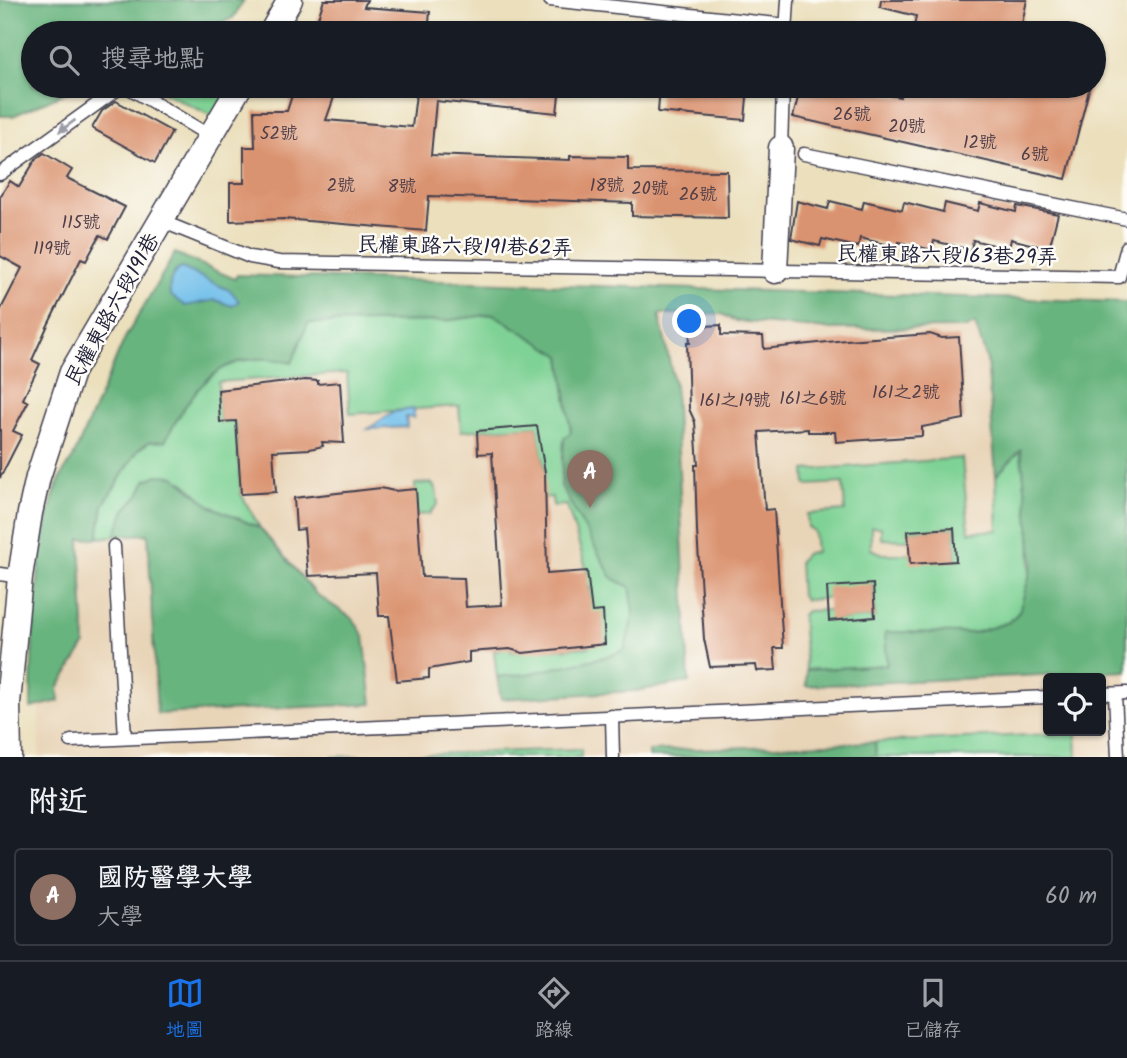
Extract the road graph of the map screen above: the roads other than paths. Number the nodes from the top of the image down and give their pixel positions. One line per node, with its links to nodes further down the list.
1 (290, 0): 4 (street)
2 (550, 0): 5 (lane)
3 (788, 0): 6 (lane)
4 (278, 21)
5 (721, 21)
6 (787, 21)
7 (107, 98): 13 (lane, one-way to 13)
8 (145, 98): 11 (lane)
9 (233, 98): 11 (street, 民權東路六段191巷)
10 (785, 98): 12 (lane)
11 (210, 136): 15 (street, 民權東路六段191巷)
12 (792, 151): 14 (lane); 17 (street)
13 (0, 174)
14 (1127, 219)
15 (161, 221): 17 (lane, 民權東路六段191巷62弄); 19 (street, 民權東路六段191巷)
16 (1127, 247): 17 (lane, 民權東路六段163巷29弄)
17 (775, 271)
18 (114, 546): 23 (lane)
19 (10, 575): 25 (street, 民權東路六段191巷)
20 (1121, 693): 27 (lane)
21 (1043, 697): 22 (lane)
22 (612, 716): 23 (lane); 26 (lane)
23 (125, 738): 24 (lane)
24 (71, 741)
25 (9, 757)
26 (613, 757)
27 (1118, 757)

